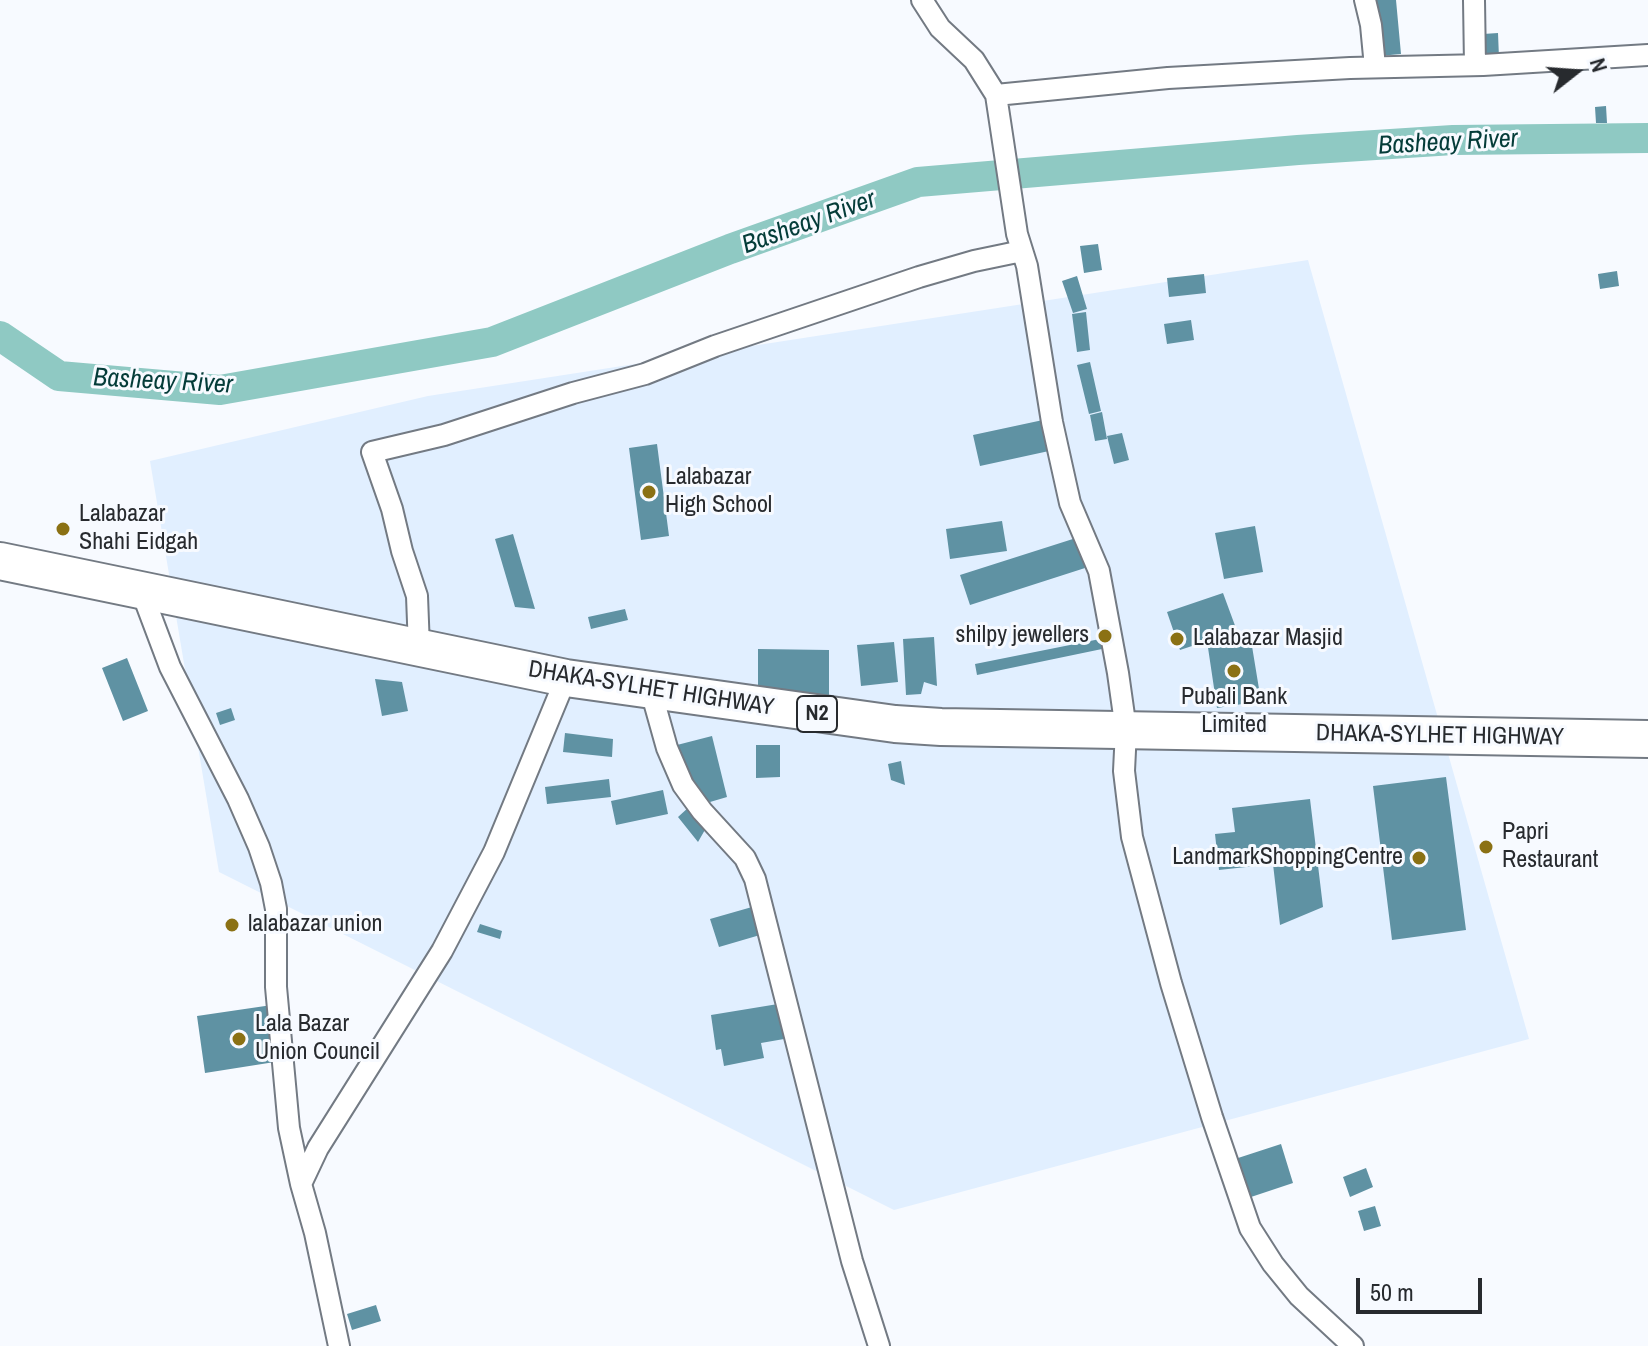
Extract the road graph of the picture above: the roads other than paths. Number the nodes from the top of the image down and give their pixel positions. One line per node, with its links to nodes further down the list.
1 (922, 0): 7 (street)
2 (1365, 0): 6 (street)
3 (1474, 0): 5 (street)
4 (1648, 55): 5 (street)
5 (1475, 65): 6 (street)
6 (1375, 67): 7 (street)
7 (996, 95): 8 (street)
8 (1020, 242): 11 (street); 14 (street)
9 (0, 561): 10 (highway, DHAKA-SYLHET HIGHWAY / N2)
10 (141, 590): 11 (highway, DHAKA-SYLHET HIGHWAY / N2); 16 (street)
11 (419, 648): 12 (highway, DHAKA-SYLHET HIGHWAY / N2)
12 (566, 678): 13 (highway, DHAKA-SYLHET HIGHWAY / N2); 16 (street)
13 (651, 691): 14 (highway, DHAKA-SYLHET HIGHWAY / N2); 18 (street)
14 (1126, 730): 15 (highway, DHAKA-SYLHET HIGHWAY / N2); 19 (street)
15 (1648, 739)
16 (301, 1184): 17 (street)
17 (339, 1346)
18 (879, 1346)
19 (1353, 1346)

